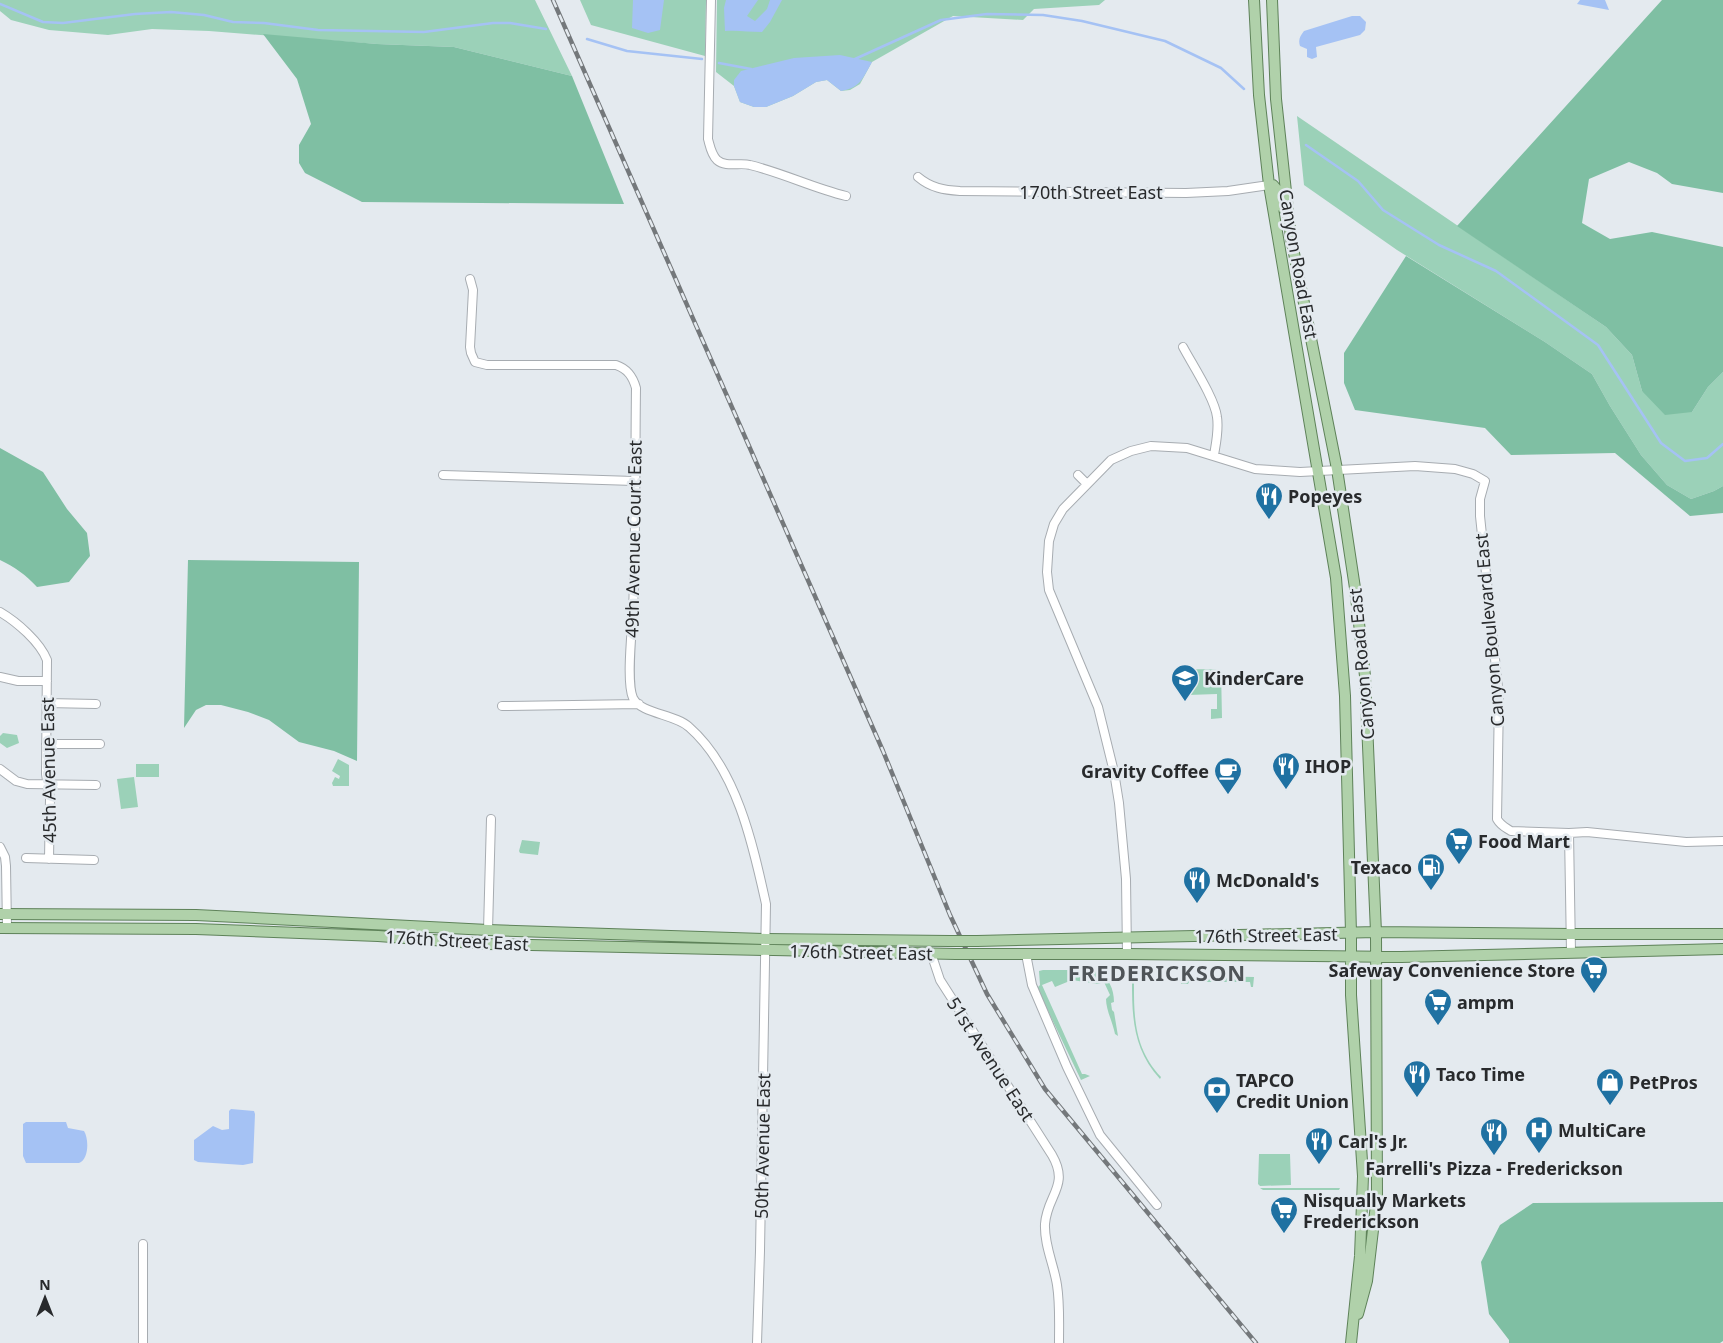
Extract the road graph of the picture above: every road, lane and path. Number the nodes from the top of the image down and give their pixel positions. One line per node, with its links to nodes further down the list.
1 (711, 0): 6 (street)
2 (1254, 0): 5 (main road, Canyon Road East)
3 (1272, 0): 7 (main road, Canyon Road East)
4 (918, 177): 5 (street, 170th Street East)
5 (1268, 185): 7 (main road); 12 (main road, Canyon Road East)
6 (846, 196)
7 (1292, 238): 11 (main road, Canyon Road East)
8 (470, 279): 15 (street, 49th Avenue Court East)
9 (1183, 347): 10 (street)
10 (1214, 456): 12 (street); 16 (street)
11 (1336, 469): 12 (street); 30 (street, Canyon Boulevard East); 40 (main road, Canyon Road East)
12 (1317, 470): 41 (main road, Canyon Road East)
13 (443, 475): 15 (street)
14 (1078, 475): 16 (street)
15 (634, 481): 22 (street, 49th Avenue Court East)
16 (1086, 483): 45 (street)
17 (0, 612): 19 (street, 45th Avenue East)
18 (0, 677): 19 (street)
19 (47, 682): 20 (street, 45th Avenue East)
20 (47, 703): 21 (street); 24 (street, 45th Avenue East)
21 (96, 704)
22 (639, 704): 23 (street); 46 (street, 50th Avenue East)
23 (502, 706)
24 (46, 744): 25 (street); 27 (street, 45th Avenue East)
25 (100, 744)
26 (0, 769): 27 (street)
27 (48, 784): 28 (street); 34 (street, 45th Avenue East)
28 (96, 785)
29 (492, 820): 39 (street)
30 (1569, 833): 31 (street, Canyon Boulevard East); 42 (street)
31 (1723, 841)
32 (0, 847): 36 (street)
33 (26, 858): 34 (street)
34 (49, 859): 35 (street)
35 (94, 860)
36 (3, 914): 37 (street); 38 (main road, 176th Street East)
37 (3, 928): 44 (main road, 176th Street East)
38 (471, 929): 39 (main road, 176th Street East); 44 (main road)
39 (488, 930): 46 (main road, 176th Street East)
40 (1376, 932): 41 (main road, 176th Street East); 42 (main road, 176th Street East); 54 (main road, Canyon Road East)
41 (1351, 933): 45 (main road, 176th Street East); 53 (main road, Canyon Road East)
42 (1571, 934): 43 (main road, 176th Street East); 49 (street)
43 (1723, 934)
44 (378, 936): 48 (main road, 176th Street East)
45 (1126, 937): 46 (main road, 176th Street East, bridge); 52 (street)
46 (766, 939): 48 (street, 50th Avenue East)
47 (1723, 949): 49 (main road, 176th Street East)
48 (766, 950): 50 (main road, 176th Street East); 59 (street, 50th Avenue East)
49 (1571, 952): 54 (main road, 176th Street East)
50 (932, 953): 51 (main road, 176th Street East, bridge); 60 (street, 51st Avenue East)
51 (1026, 954): 52 (main road, 176th Street East); 55 (street)
52 (1126, 954): 53 (main road, 176th Street East)
53 (1351, 957): 54 (main road, 176th Street East); 57 (main road, Canyon Road East)
54 (1376, 957): 57 (main road, Canyon Road East)
55 (1157, 1205)
56 (143, 1244): 58 (street)
57 (1353, 1332): 61 (main road, Canyon Road East)
58 (143, 1343)
59 (757, 1343)
60 (1059, 1343)
61 (1351, 1343)

